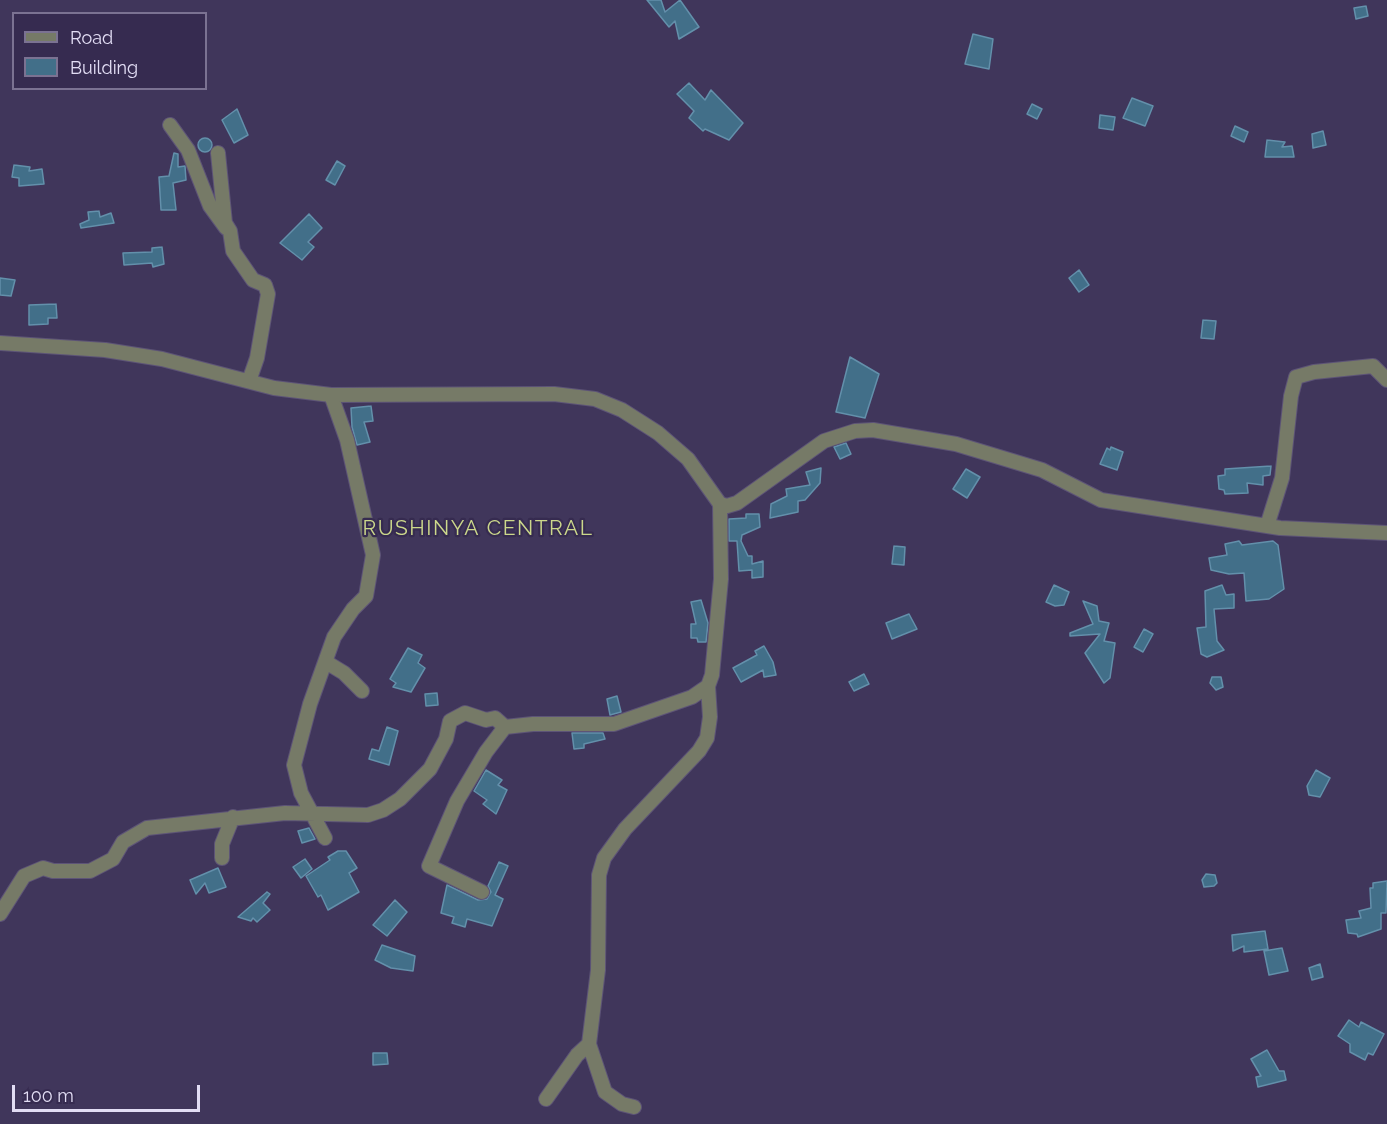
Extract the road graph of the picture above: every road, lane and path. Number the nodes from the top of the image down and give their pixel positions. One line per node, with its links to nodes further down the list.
1 (170, 125): 3 (street)
2 (218, 153): 3 (street)
3 (230, 231): 6 (street)
4 (0, 343): 6 (street)
5 (1387, 380): 9 (street)
6 (249, 381): 7 (street)
7 (331, 395): 8 (street); 11 (street)
8 (720, 504): 9 (street); 12 (street)
9 (1267, 526): 10 (street)
10 (1387, 533)
11 (326, 662): 13 (street); 15 (street)
12 (708, 686): 14 (street); 21 (street)
13 (362, 691)
14 (505, 727): 15 (street); 19 (street)
15 (310, 815): 16 (street); 17 (street)
16 (233, 818): 18 (street); 20 (street)
17 (325, 838)
18 (222, 858)
19 (482, 892)
20 (0, 914)
21 (589, 1044): 22 (street); 23 (street)
22 (546, 1099)
23 (634, 1107)

